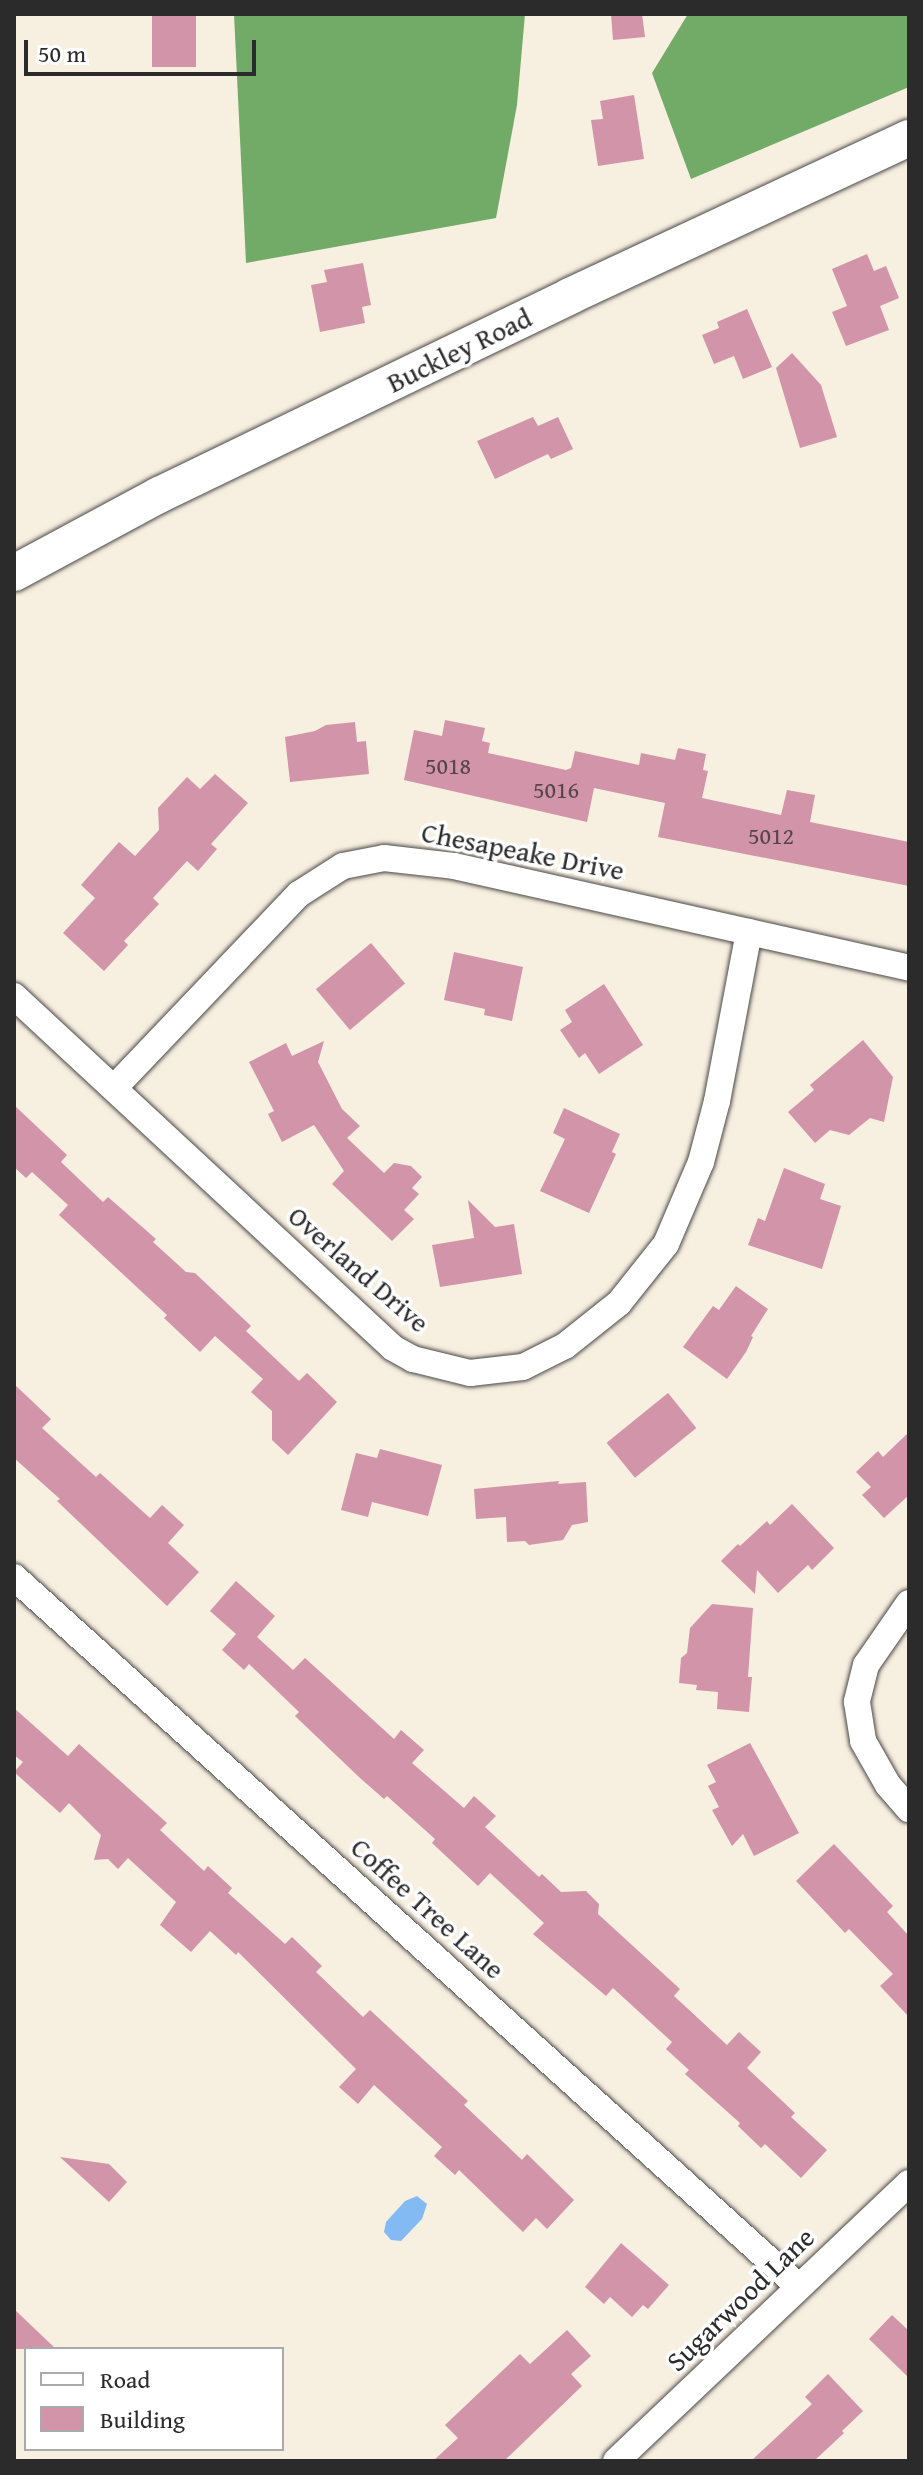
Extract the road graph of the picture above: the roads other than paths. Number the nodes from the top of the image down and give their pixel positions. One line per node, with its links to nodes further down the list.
1 (909, 138): 2 (street, Buckley Road)
2 (14, 573)
3 (749, 932): 4 (street, Chesapeake Drive); 6 (street, Chesapeake Drive); 6 (street, Overland Drive)
4 (909, 968)
5 (14, 996): 6 (street, Overland Drive)
6 (114, 1088)
7 (14, 1577): 11 (street, Coffee Tree Lane)
8 (909, 1603): 9 (street)
9 (909, 1809)
10 (909, 2183): 11 (street, Sugarwood Lane)
11 (799, 2287): 12 (street, Sugarwood Lane)
12 (616, 2461)

